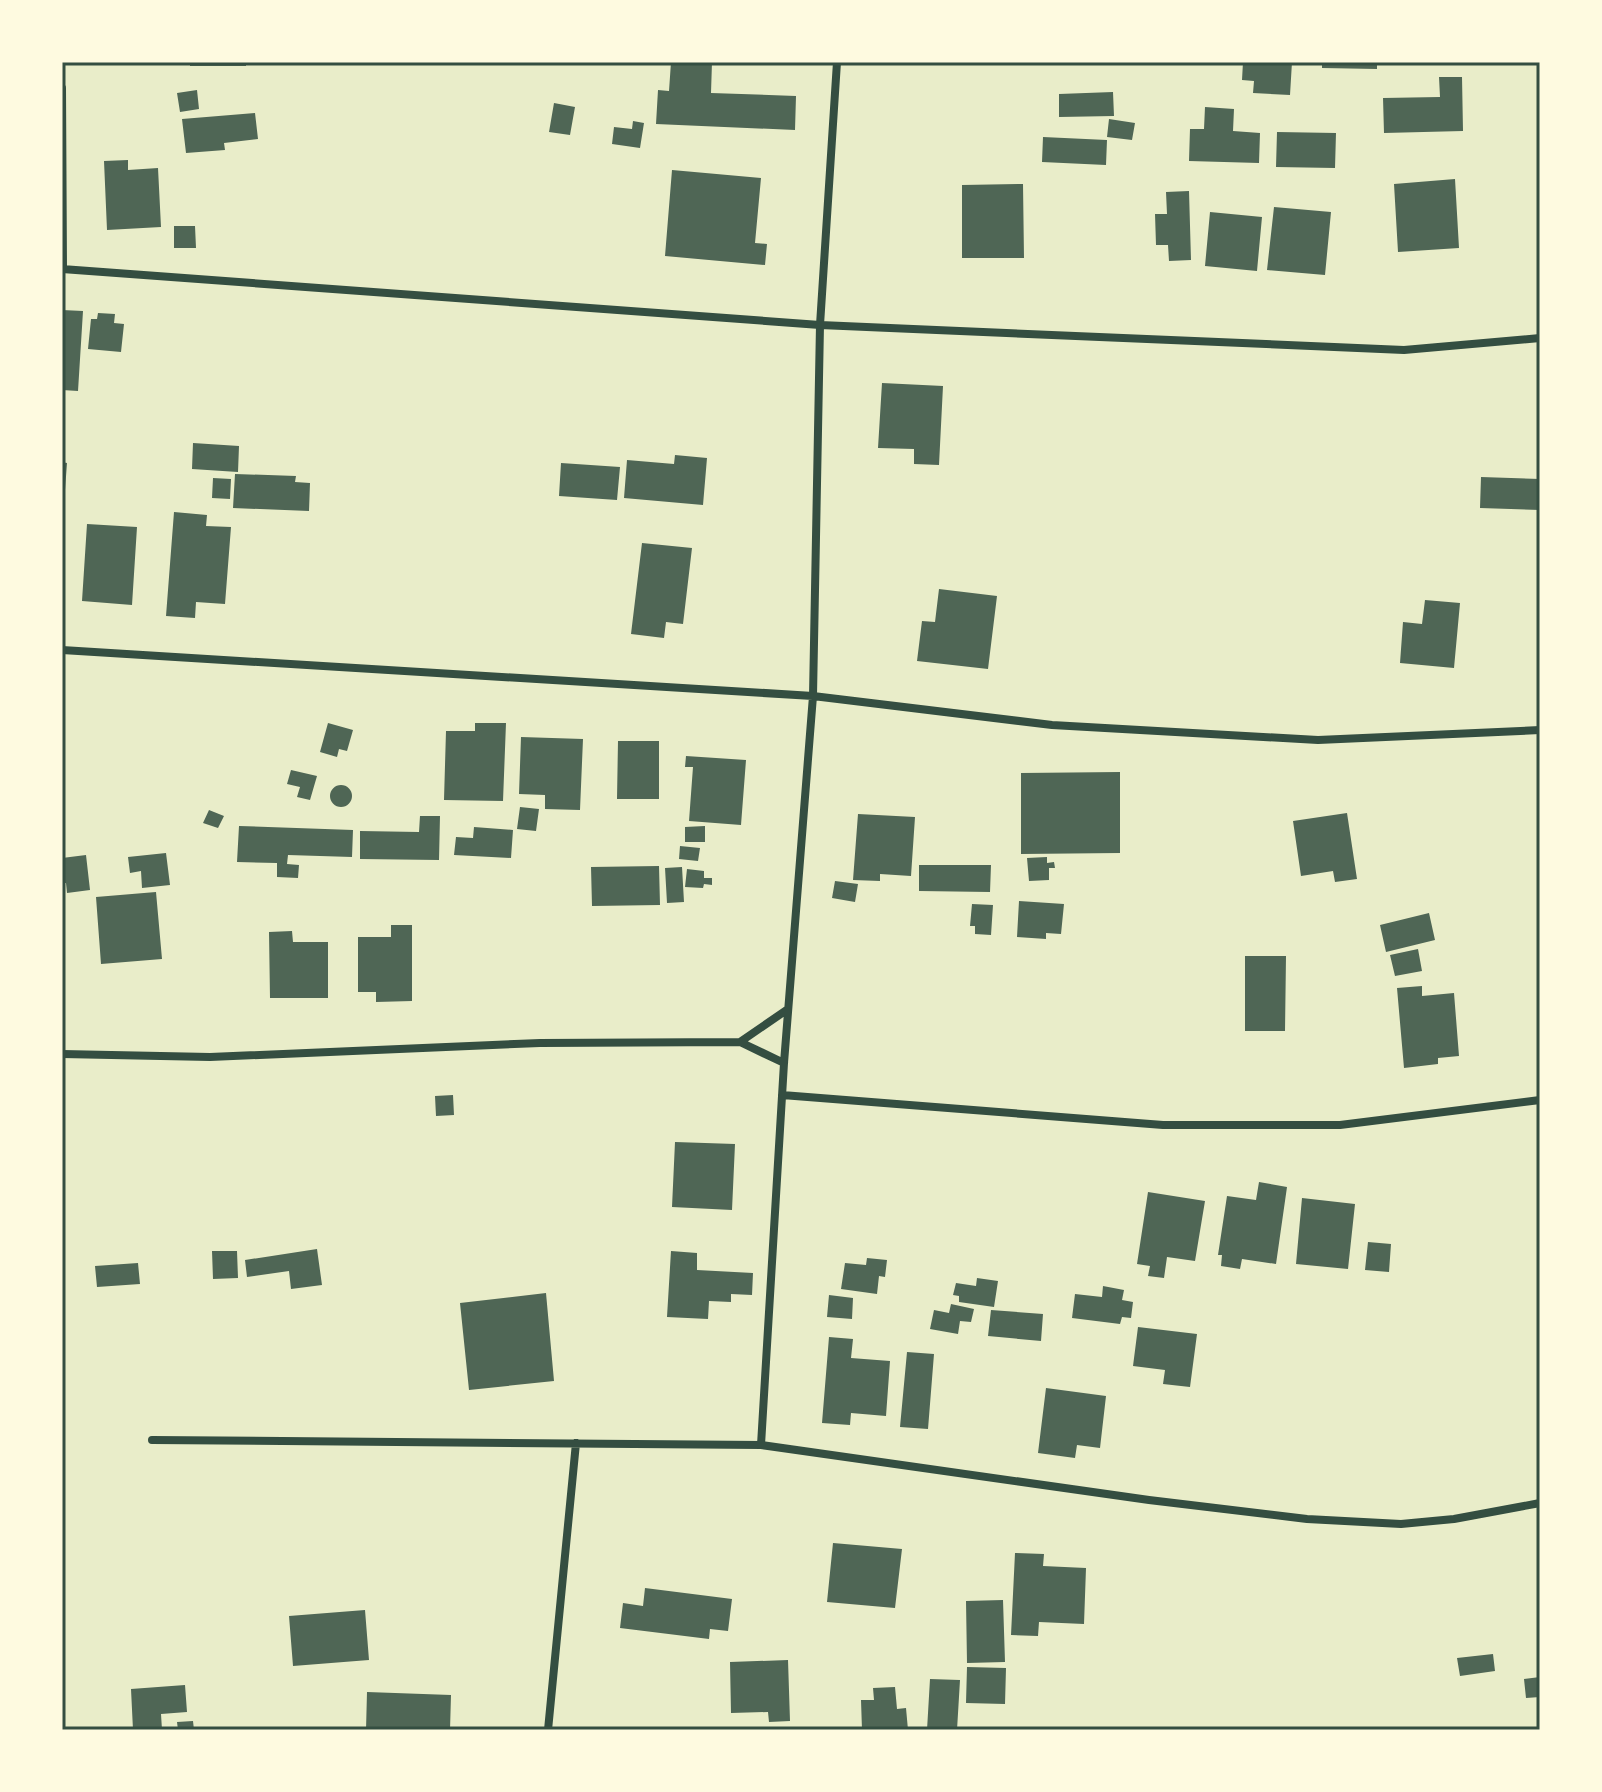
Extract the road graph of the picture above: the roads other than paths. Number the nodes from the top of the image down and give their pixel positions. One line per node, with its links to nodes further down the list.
1 (837, 62): 4 (street)
2 (62, 88): 3 (street)
3 (62, 269): 4 (street)
4 (820, 325): 5 (street); 7 (street)
5 (1540, 338)
6 (62, 650): 7 (street)
7 (813, 696): 8 (street); 9 (street)
8 (1540, 730)
9 (788, 1009): 10 (street); 12 (street)
10 (740, 1042): 11 (street); 12 (street)
11 (62, 1054)
12 (784, 1063): 13 (street)
13 (782, 1095): 14 (street); 17 (street)
14 (1540, 1100)
15 (152, 1440): 16 (street)
16 (576, 1443): 17 (street); 19 (street)
17 (761, 1445): 18 (street)
18 (1540, 1503)
19 (548, 1730)

